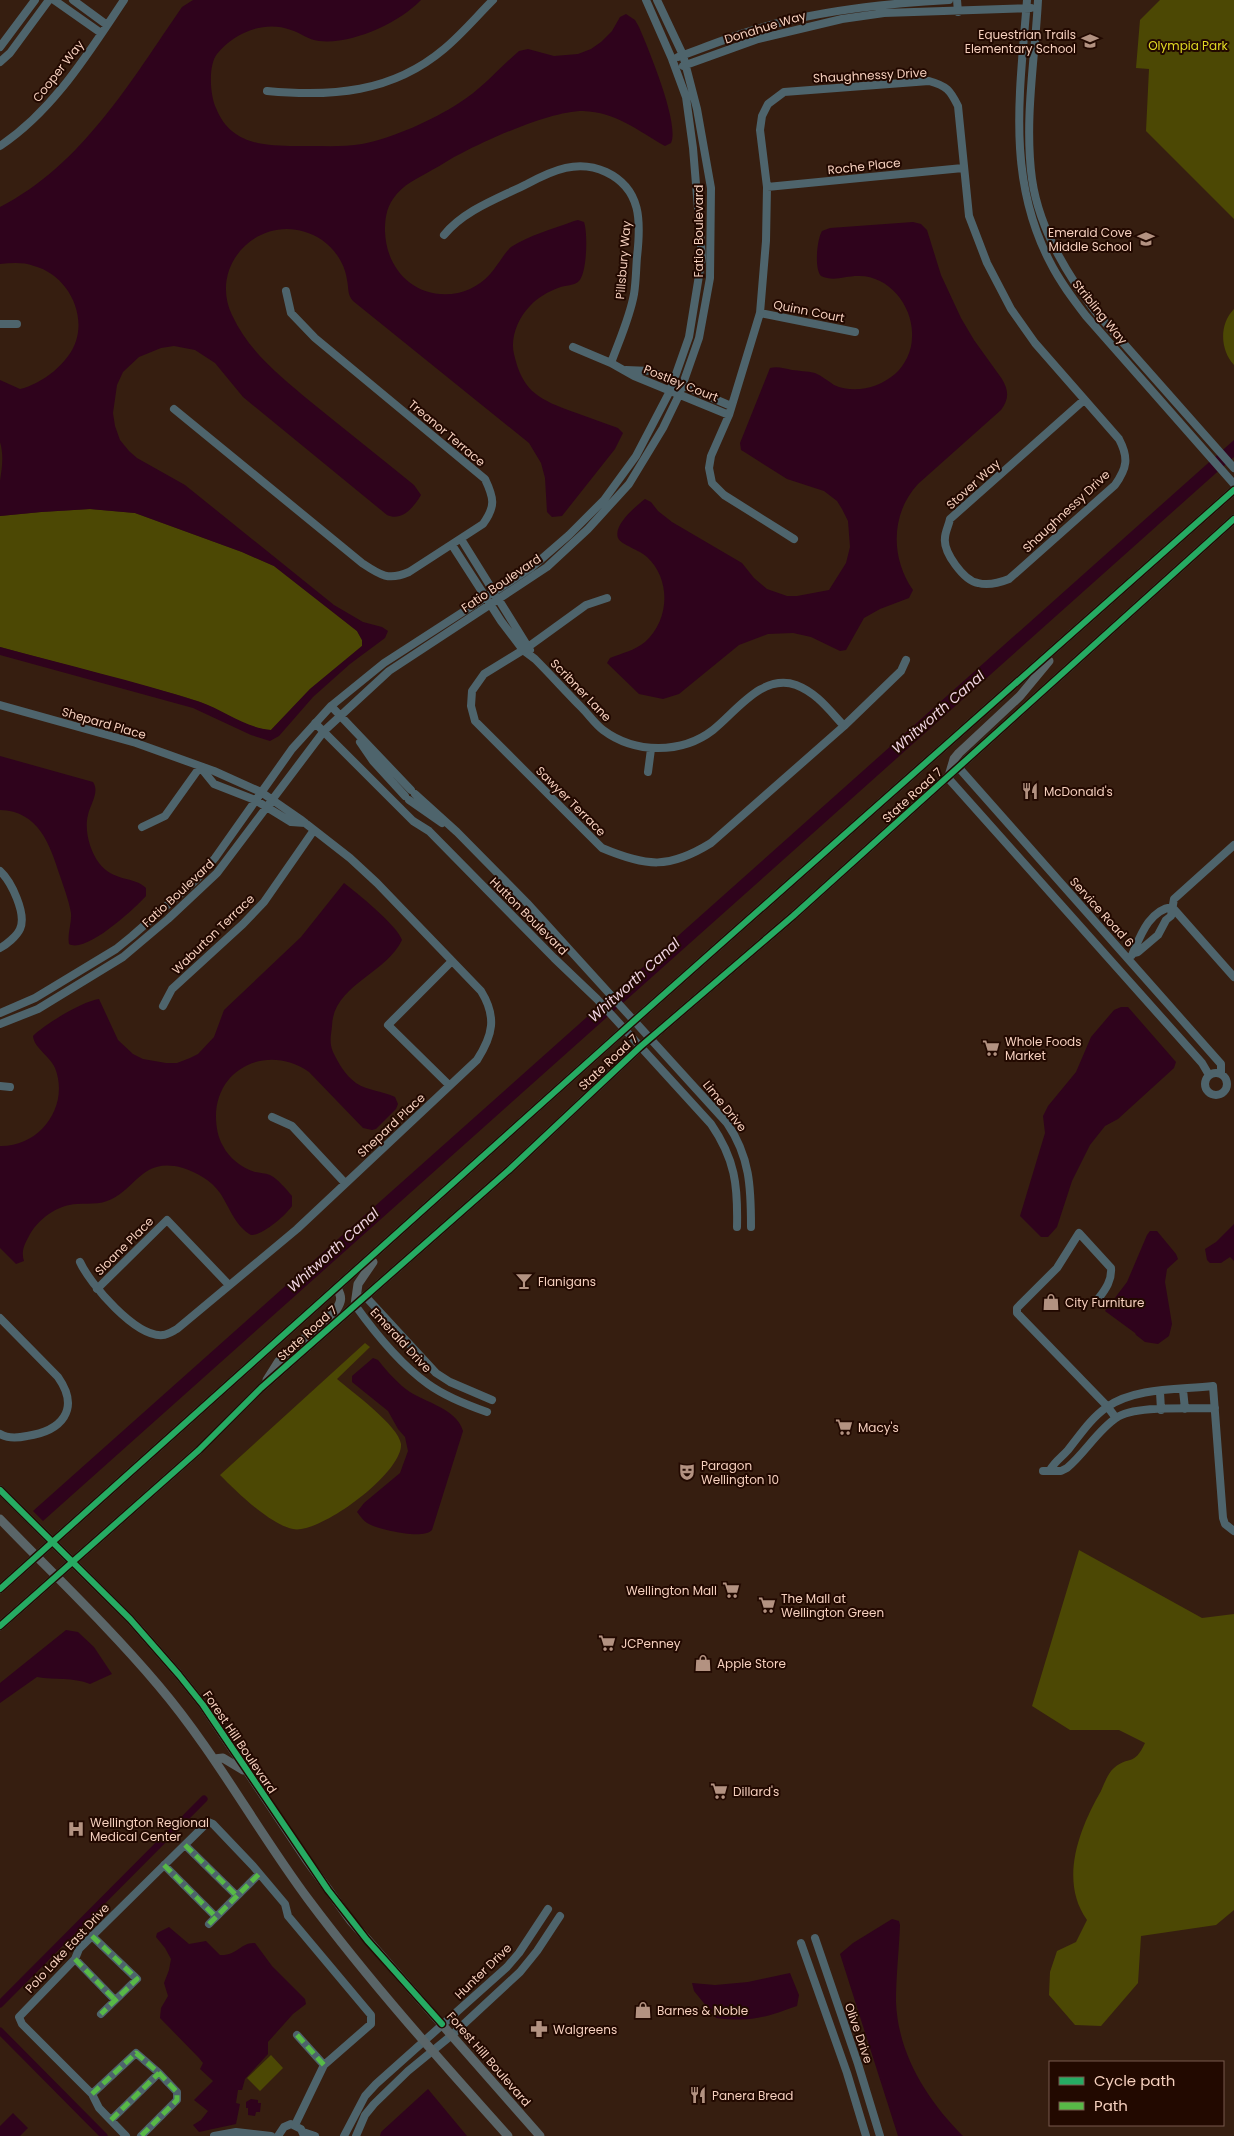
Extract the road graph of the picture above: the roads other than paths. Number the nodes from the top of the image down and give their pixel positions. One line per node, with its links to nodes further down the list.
1 (35, 0): 16 (street)
2 (50, 0): 19 (street)
3 (54, 0): 15 (street)
4 (73, 0): 14 (street)
5 (124, 0): 14 (street, Cooper Way)
6 (493, 0): 22 (street)
7 (646, 0): 18 (street, Fatio Boulevard)
8 (657, 0): 17 (street, Fatio Boulevard)
9 (949, 0): 17 (street, Donahue Way)
10 (957, 0): 13 (street)
11 (1037, 1): 12 (street, Donahue Way); 43 (street, Stribling Way)
12 (1026, 4): 13 (street, Donahue Way); 44 (street, Stribling Way)
13 (958, 12): 20 (street, Donahue Way)
14 (107, 25): 15 (street, Cooper Way)
15 (101, 33): 23 (street, Cooper Way)
16 (0, 47)
17 (683, 55): 18 (street, Donahue Way); 20 (street, Fatio Boulevard)
18 (672, 59): 21 (street, Fatio Boulevard)
19 (0, 62)
20 (686, 64): 21 (street, Donahue Way); 36 (street, Fatio Boulevard)
21 (675, 69): 35 (street, Fatio Boulevard)
22 (267, 91)
23 (0, 146)
24 (963, 168): 25 (street, Roche Place); 25 (street, Shaughnessy Drive); 39 (street, Shaughnessy Drive)
25 (767, 187): 28 (street, Shaughnessy Drive)
26 (444, 235): 33 (street, Pillsbury Way)
27 (286, 291): 47 (street, Treanor Terrace)
28 (760, 313): 31 (street, Quinn Court); 40 (street, Shaughnessy Drive)
29 (0, 324): 30 (street)
30 (17, 324)
31 (854, 332)
32 (573, 347): 33 (street, Postley Court)
33 (611, 363): 34 (street, Postley Court)
34 (626, 370): 35 (street, Postley Court); 37 (street, Postley Court)
35 (673, 382): 36 (street, Postley Court); 37 (street, Fatio Boulevard)
36 (682, 386): 38 (street, Fatio Boulevard); 40 (street, Postley Court)
37 (670, 391): 38 (street, Postley Court); 51 (street, Fatio Boulevard)
38 (679, 395): 42 (street, Postley Court); 54 (street, Fatio Boulevard)
39 (1084, 400): 50 (street, Shaughnessy Drive); 50 (street, Stover Way)
40 (731, 406): 42 (street, Shaughnessy Drive)
41 (174, 409): 49 (street, Treanor Terrace)
42 (729, 415): 48 (street, Shaughnessy Drive)
43 (1233, 466)
44 (1234, 484)
45 (1234, 490): 56 (main road, State Road 7)
46 (1234, 518): 69 (main road, State Road 7)
47 (462, 539): 49 (street, Treanor Terrace); 51 (street, Scribner Lane)
48 (794, 539)
49 (452, 545): 52 (street, Scribner Lane)
50 (996, 584)
51 (494, 591): 52 (street, Fatio Boulevard); 54 (street, Scribner Lane)
52 (486, 597): 55 (street, Scribner Lane); 60 (street, Fatio Boulevard)
53 (607, 598): 57 (street, Sawyer Terrace)
54 (500, 600): 55 (street, Fatio Boulevard); 57 (street, Scribner Lane)
55 (492, 605): 57 (street, Scribner Lane); 61 (street, Fatio Boulevard)
56 (1061, 645): 72 (main road); 93 (main road, State Road 7)
57 (526, 649): 63 (street, Sawyer Terrace); 66 (street, Scribner Lane)
58 (906, 660): 63 (street, Sawyer Terrace)
59 (0, 705): 68 (street, Shepard Place)
60 (331, 706): 61 (street, Hutton Boulevard); 62 (street, Fatio Boulevard)
61 (340, 715): 64 (street, Hutton Boulevard); 65 (street, Fatio Boulevard)
62 (315, 723): 65 (street, Hutton Boulevard); 73 (street, Fatio Boulevard)
63 (844, 726): 66 (street, Scribner Lane)
64 (352, 729): 67 (street, Hutton Boulevard); 74 (street, Hutton Boulevard)
65 (324, 731): 70 (street, Hutton Boulevard); 75 (street, Fatio Boulevard)
66 (651, 749): 71 (street)
67 (373, 761): 70 (street); 74 (street, Hutton Boulevard)
68 (200, 767): 73 (street, Shepard Place); 76 (street, Shepard Place); 81 (street)
69 (959, 768): 72 (main road, State Road 7); 88 (street, Service Road 6)
70 (363, 771): 79 (street, Hutton Boulevard)
71 (648, 772)
72 (948, 778): 96 (main road, State Road 7); 99 (street, Service Road 6)
73 (261, 792): 75 (street, Shepard Place); 76 (street, Fatio Boulevard)
74 (410, 795): 78 (street, Hutton Boulevard); 83 (street, Hutton Boulevard)
75 (271, 799): 77 (street, Fatio Boulevard); 80 (street, Shepard Place)
76 (255, 800): 77 (street, Shepard Place); 92 (street, Fatio Boulevard)
77 (266, 806): 80 (street, Shepard Place); 94 (street, Fatio Boulevard)
78 (422, 811): 79 (street); 83 (street, Hutton Boulevard)
79 (414, 820): 95 (street, Hutton Boulevard)
80 (305, 824): 82 (street, Shepard Place)
81 (142, 828)
82 (314, 830): 89 (street, Shepard Place); 91 (street, Waburton Terrace)
83 (457, 832): 93 (street, Hutton Boulevard)
84 (1234, 845): 86 (street)
85 (0, 871): 87 (street)
86 (1172, 907): 88 (street); 88 (street); 90 (street)
87 (0, 948)
88 (1132, 956): 98 (street, Service Road 6)
89 (452, 960): 100 (street, Shepard Place); 100 (street)
90 (1234, 977)
91 (163, 1006)
92 (0, 1013)
93 (635, 1020): 95 (main road, State Road 7); 96 (street, Lime Drive)
94 (0, 1024)
95 (625, 1030): 97 (street, Lime Drive); 107 (main road, State Road 7)
96 (650, 1038): 97 (main road, State Road 7); 106 (street, Lime Drive)
97 (640, 1047): 105 (street, Lime Drive); 112 (main road, State Road 7)
98 (1221, 1074): 99 (street); 99 (street)
99 (1209, 1075)
100 (449, 1085): 104 (street, Shepard Place)
101 (0, 1086): 102 (street)
102 (10, 1087)
103 (272, 1117): 104 (street)
104 (346, 1183): 109 (street, Shepard Place)
105 (737, 1227)
106 (751, 1227)
107 (390, 1241): 110 (main road, State Road 7); 114 (main road)
108 (80, 1262): 111 (street, Shepard Place)
109 (229, 1285): 111 (street, Shepard Place); 111 (street, Sloane Place)
110 (337, 1288): 116 (main road); 130 (main road, State Road 7)
111 (97, 1289)
112 (365, 1296): 114 (main road, State Road 7); 119 (street, Emerald Drive)
113 (1098, 1299): 120 (street)
114 (355, 1305): 116 (main road, State Road 7); 124 (street, Emerald Drive)
115 (0, 1318): 126 (street)
116 (261, 1388): 132 (main road, State Road 7)
117 (1183, 1390): 118 (street); 121 (street); 123 (street)
118 (1160, 1392): 120 (street); 122 (street)
119 (492, 1400)
120 (1107, 1406): 125 (street); 125 (street)
121 (1214, 1408): 123 (street); 129 (street)
122 (1161, 1410): 123 (street); 125 (street)
123 (1185, 1410)
124 (487, 1412)
125 (1116, 1418)
126 (0, 1434)
127 (0, 1490): 130 (main road, Forest Hill Boulevard)
128 (0, 1519): 131 (main road)
129 (1234, 1531)
130 (52, 1542): 131 (main road, State Road 7); 132 (main road, Forest Hill Boulevard)
131 (36, 1556): 133 (main road); 134 (main road, State Road 7)
132 (73, 1561): 133 (main road, State Road 7); 137 (main road, Forest Hill Boulevard)
133 (55, 1576): 135 (main road, State Road 7); 136 (main road)
134 (0, 1589)
135 (0, 1626)
136 (214, 1759): 137 (main road); 155 (main road)
137 (247, 1772): 152 (main road, Forest Hill Boulevard)
138 (185, 1844): 139 (street, Polo Lake East Drive); 140 (street, Polo Lake East Drive); 141 (street)
139 (164, 1865): 144 (street); 146 (street, Polo Lake East Drive)
140 (259, 1874): 141 (street); 157 (street, Polo Lake East Drive)
141 (237, 1896): 144 (street)
142 (548, 1909): 152 (street, Hunter Drive)
143 (560, 1916): 154 (street, Hunter Drive)
144 (216, 1917): 145 (street)
145 (209, 1924)
146 (92, 1936): 149 (street, Polo Lake East Drive); 150 (street)
147 (814, 1938): 174 (street, Olive Drive)
148 (801, 1943): 173 (street, Olive Drive)
149 (75, 1959): 150 (street); 159 (street, Polo Lake East Drive)
150 (115, 2000): 151 (street)
151 (101, 2014)
152 (442, 2024): 154 (main road, Forest Hill Boulevard); 155 (street, Hunter Drive)
153 (297, 2035): 157 (street)
154 (452, 2035): 156 (street, Hunter Drive); 172 (main road, Forest Hill Boulevard)
155 (423, 2040): 156 (main road); 169 (street, Hunter Drive)
156 (432, 2051): 170 (street, Hunter Drive); 171 (main road)
157 (324, 2065): 161 (street, Polo Lake East Drive)
158 (159, 2073): 159 (street); 160 (street); 164 (street)
159 (92, 2094): 160 (street, Polo Lake East Drive)
160 (111, 2120): 163 (street, Polo Lake East Drive)
161 (295, 2125): 162 (street); 167 (street)
162 (304, 2134): 168 (street)
163 (126, 2136)
164 (142, 2136)
165 (214, 2136): 166 (street)
166 (272, 2136)
167 (278, 2136)
168 (315, 2136)
169 (344, 2136)
170 (356, 2136)
171 (508, 2136)
172 (540, 2136)
173 (866, 2136)
174 (880, 2136)

